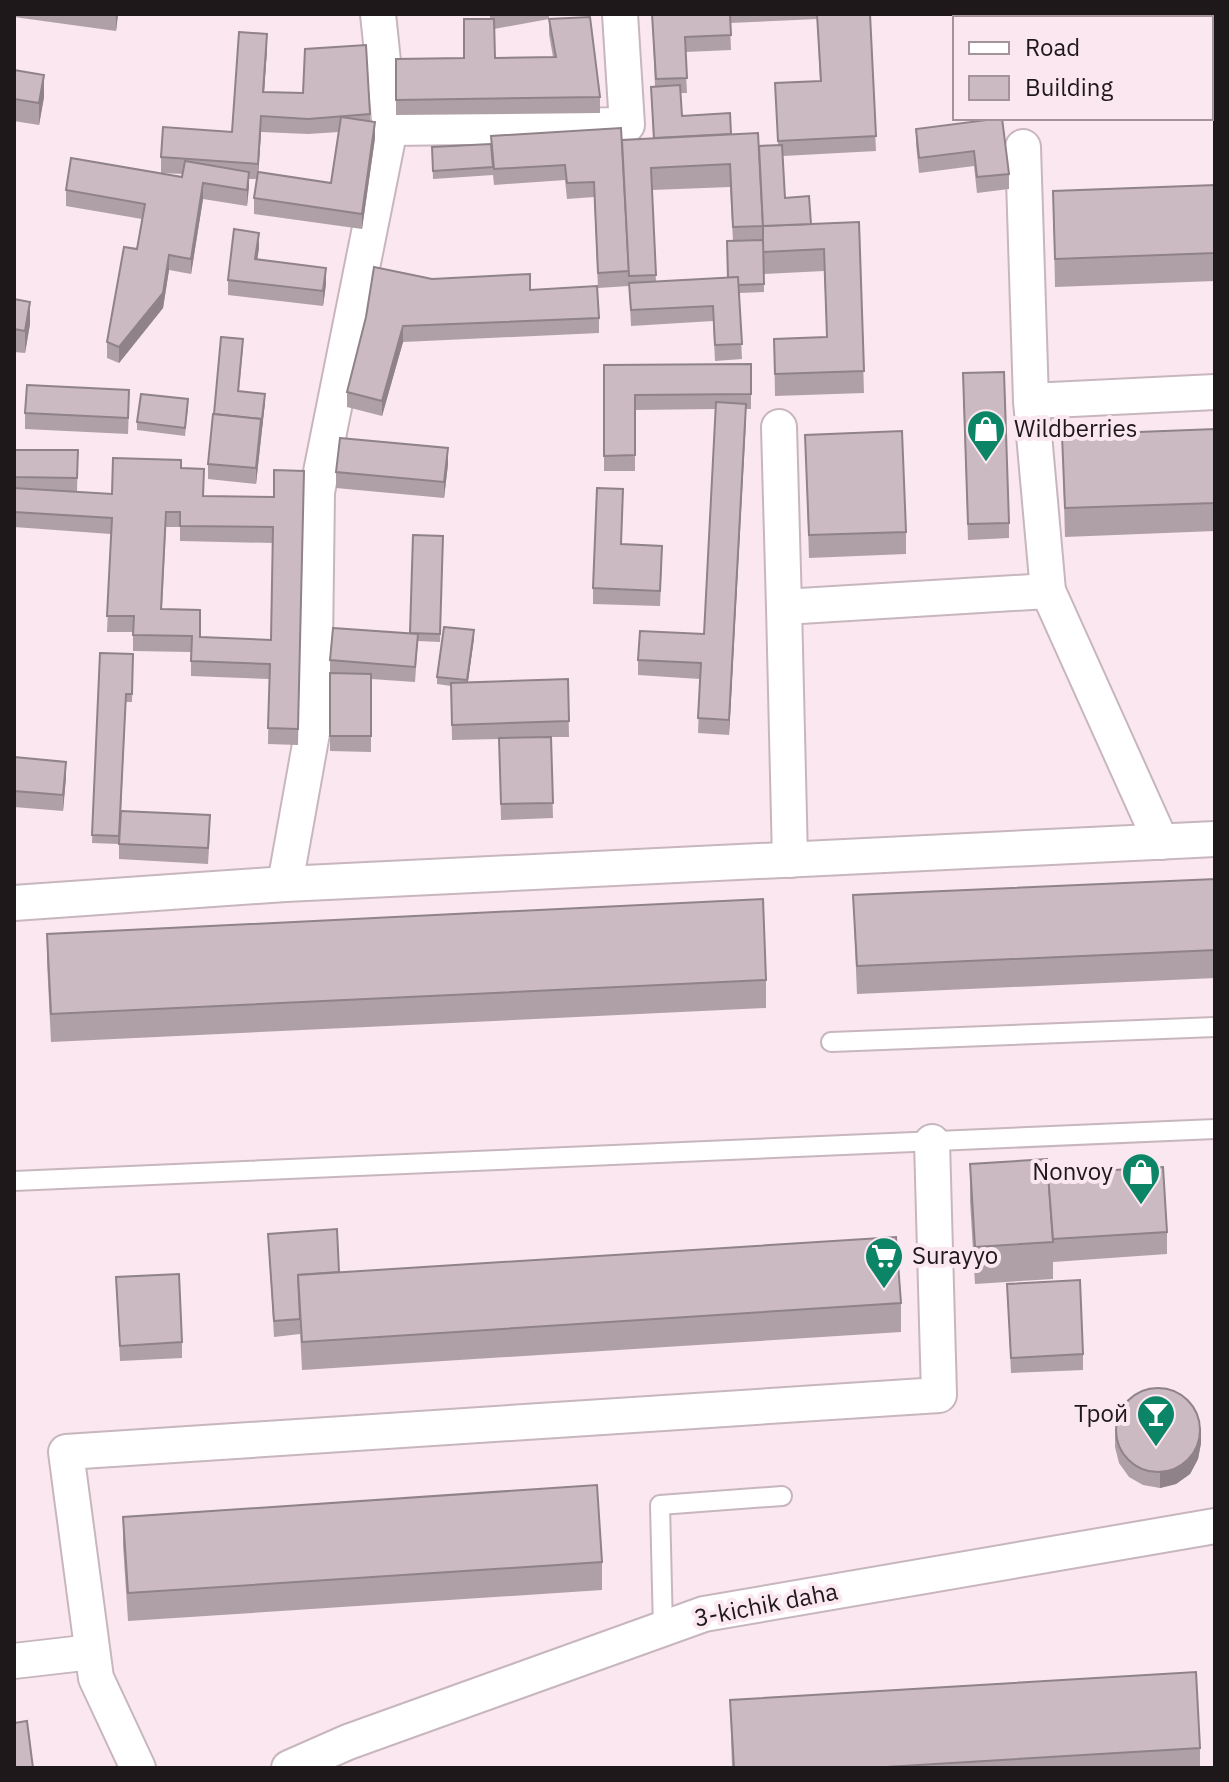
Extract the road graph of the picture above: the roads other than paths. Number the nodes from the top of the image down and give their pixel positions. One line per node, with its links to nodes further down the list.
1 (378, 14): 3 (street)
2 (620, 14): 3 (street)
3 (390, 128): 13 (street)
4 (1023, 147): 6 (street)
5 (1215, 392): 6 (street)
6 (1031, 401): 8 (street)
7 (779, 427): 9 (street)
8 (1048, 591): 9 (street); 11 (street)
9 (784, 607): 12 (street)
10 (1215, 839): 11 (street)
11 (1161, 842): 12 (street)
12 (790, 860): 13 (street)
13 (285, 884): 14 (street)
14 (14, 903)
15 (1215, 1027): 16 (lane)
16 (831, 1042)
17 (1215, 1129): 18 (lane)
18 (932, 1142): 19 (lane); 23 (street)
19 (14, 1181)
20 (782, 1496): 22 (lane)
21 (1215, 1526): 22 (street, 3-kichik daha)
22 (663, 1629): 25 (street, 3-kichik daha)
23 (92, 1652): 24 (street); 26 (street)
24 (14, 1661)
25 (349, 1755): 27 (street, 3-kichik daha)
26 (138, 1768)
27 (289, 1768)

